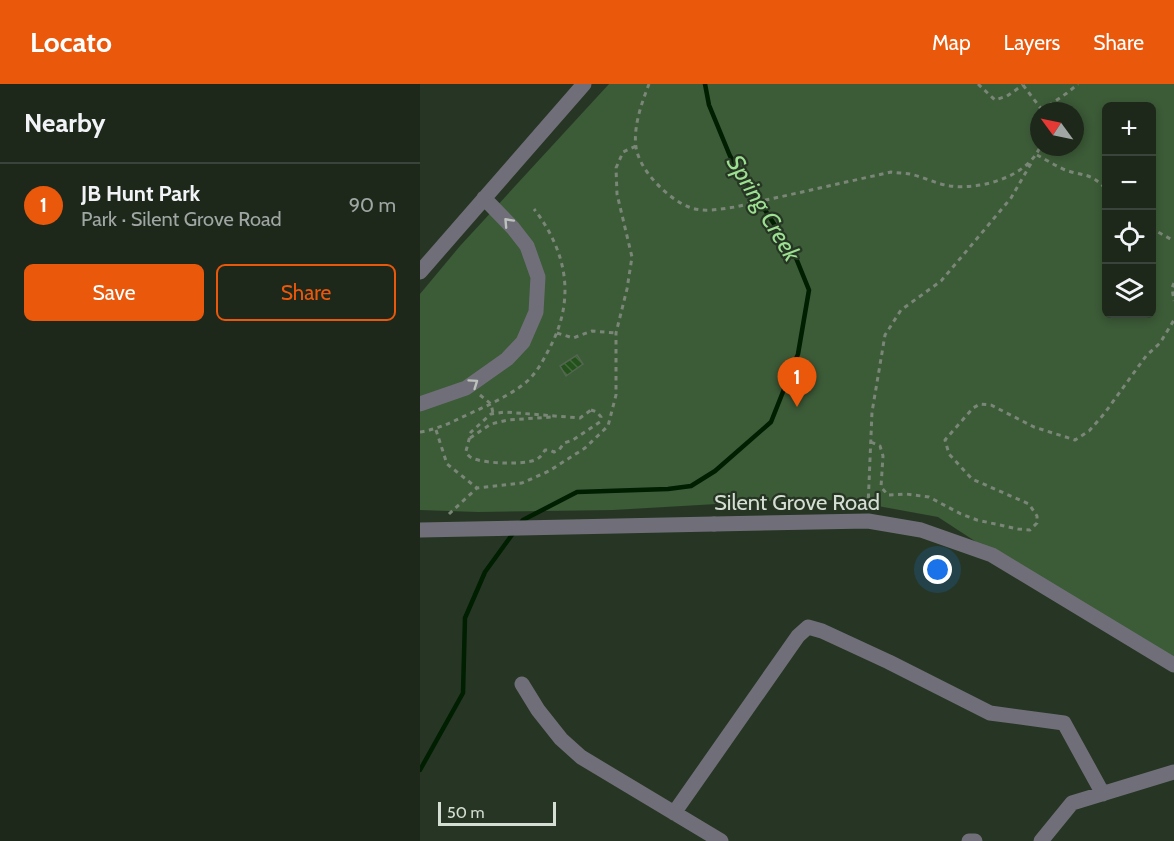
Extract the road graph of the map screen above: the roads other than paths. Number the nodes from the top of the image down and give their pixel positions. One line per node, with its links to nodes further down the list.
1 (584, 84): 2 (street)
2 (484, 198): 3 (street); 4 (street, one-way to 2)
3 (420, 272)
4 (420, 404)
5 (420, 530): 6 (street, Silent Grove Road, bridge)
6 (1174, 665)
7 (522, 684): 10 (street)
8 (1174, 772): 9 (street)
9 (1103, 794): 10 (street); 14 (street)
10 (674, 813): 11 (street)
11 (721, 841)
12 (969, 841): 13 (street)
13 (975, 841)
14 (1041, 841)

